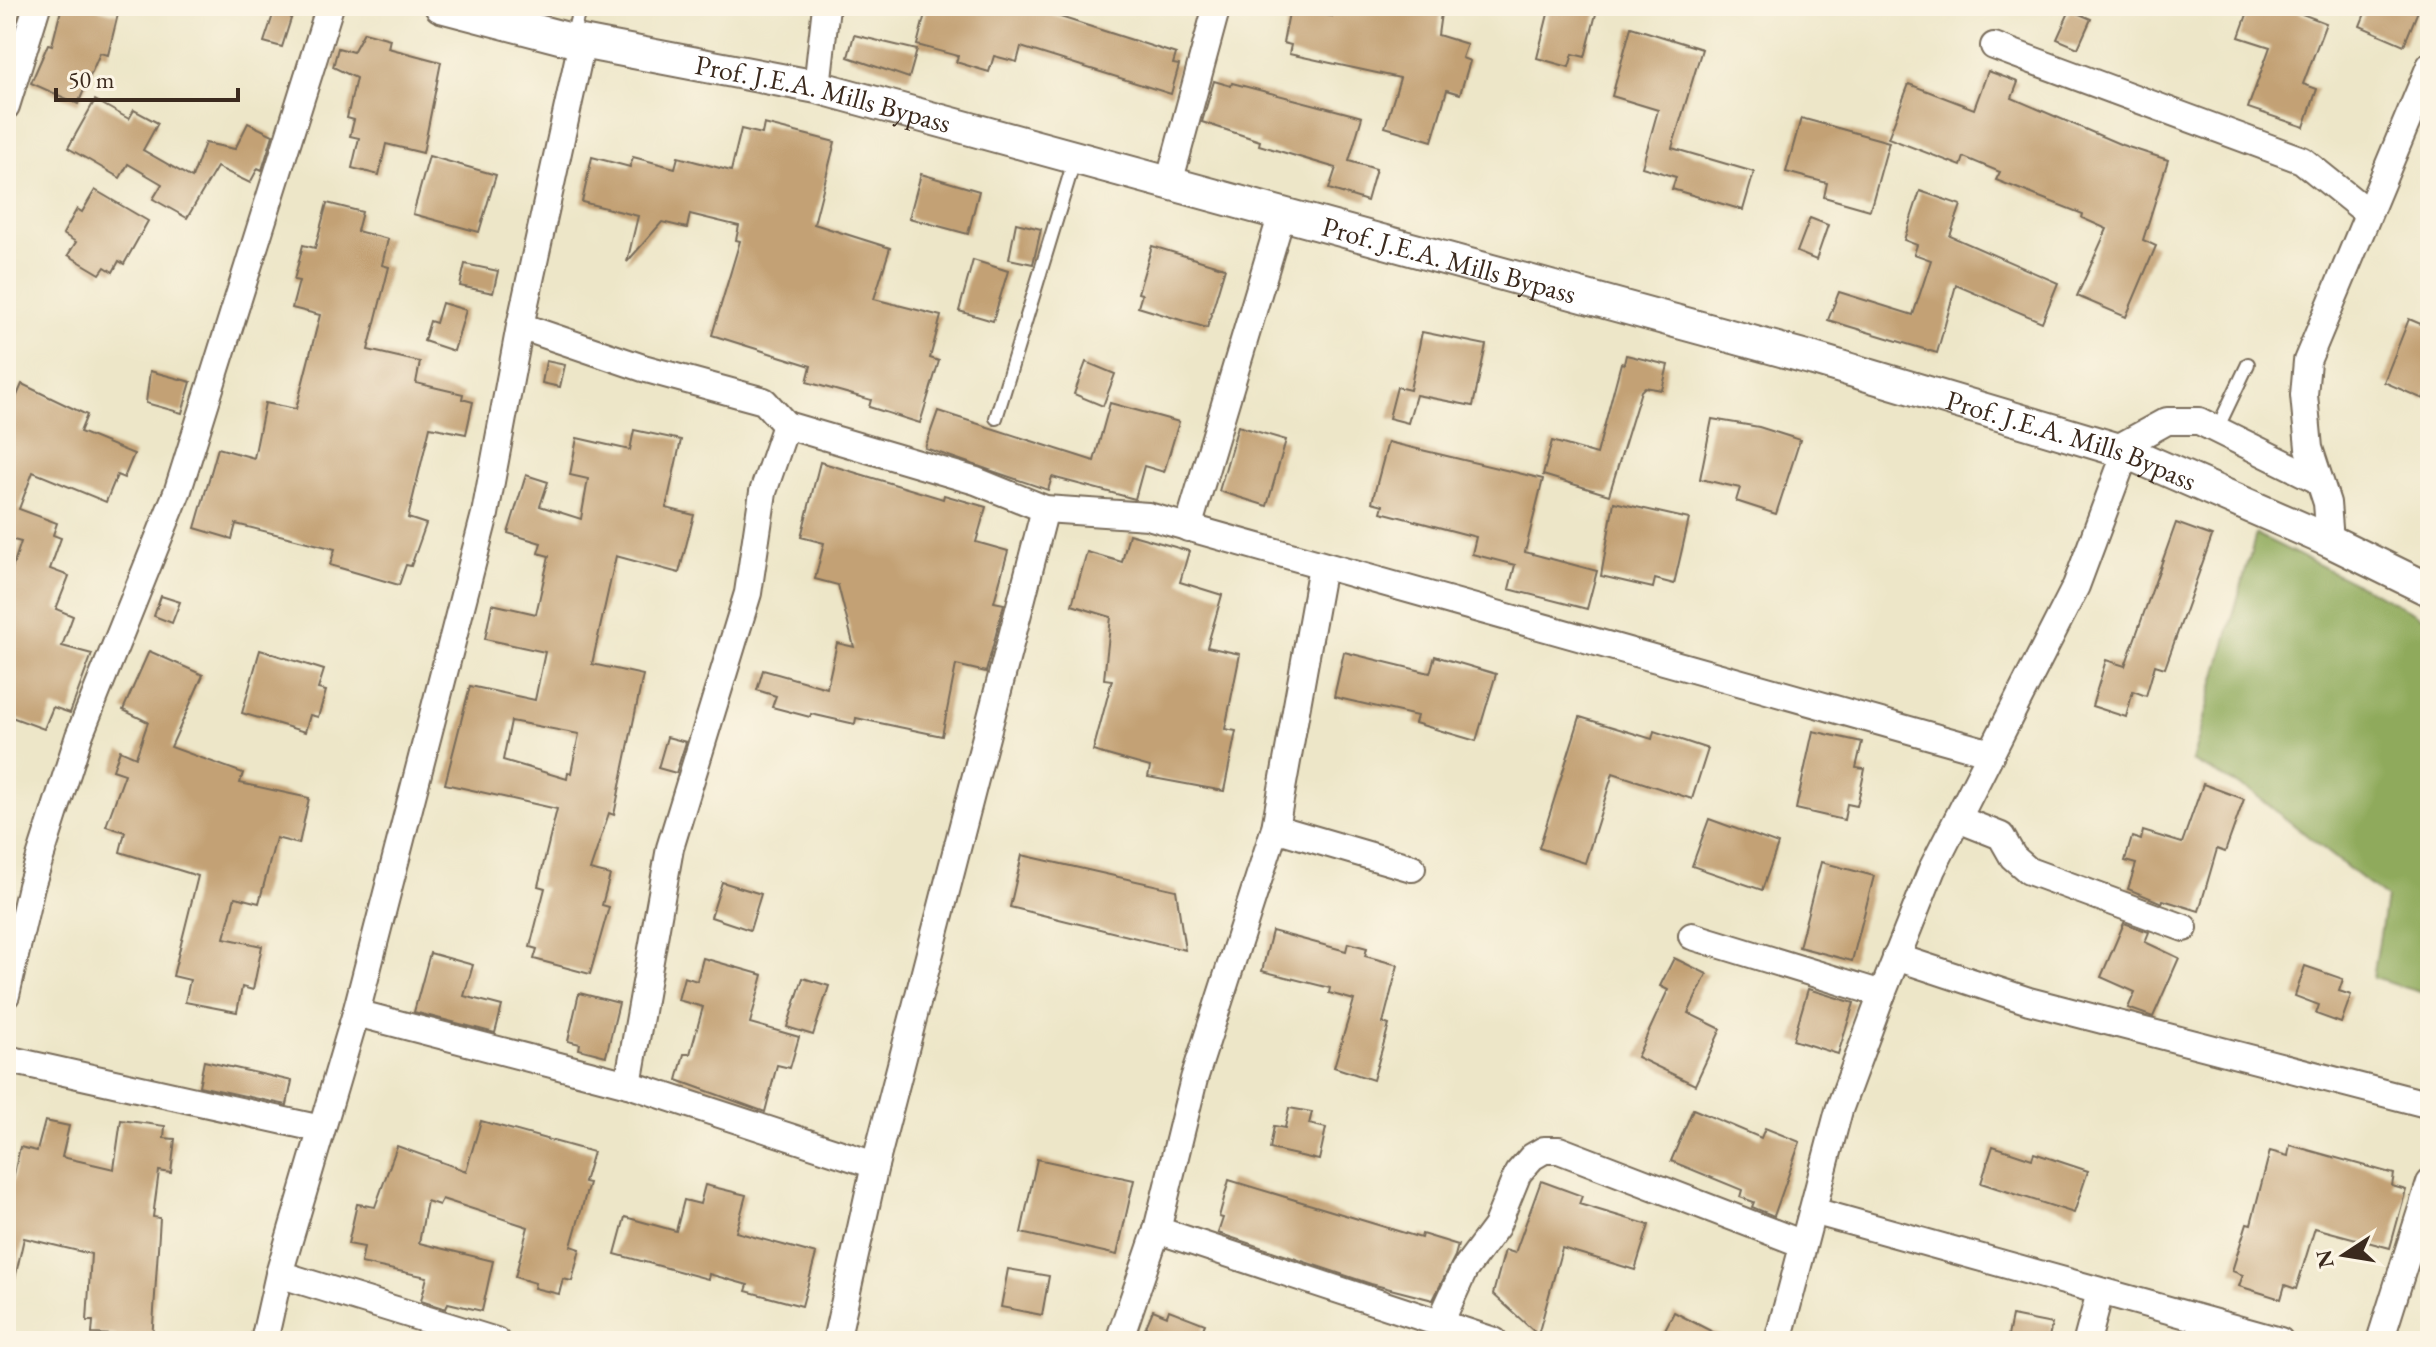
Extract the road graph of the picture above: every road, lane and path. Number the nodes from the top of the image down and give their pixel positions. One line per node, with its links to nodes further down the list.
1 (37, 6): 12 (street)
2 (330, 6): 37 (street)
3 (441, 6): 7 (street, Prof. J.E.A. Mills Bypass)
4 (580, 6): 8 (lane)
5 (826, 6): 11 (street)
6 (1217, 6): 14 (street)
7 (482, 11): 8 (street, Prof. J.E.A. Mills Bypass)
8 (576, 41): 11 (street, Prof. J.E.A. Mills Bypass); 17 (street)
9 (1994, 46): 15 (street)
10 (2430, 66): 15 (street)
11 (817, 87): 13 (street, Prof. J.E.A. Mills Bypass)
12 (6, 106)
13 (1075, 158): 14 (street, Prof. J.E.A. Mills Bypass); 19 (lane)
14 (1169, 183): 16 (street, Prof. J.E.A. Mills Bypass)
15 (2368, 213): 23 (street)
16 (1281, 217): 22 (street, Prof. J.E.A. Mills Bypass); 25 (street)
17 (520, 326): 20 (street); 38 (street)
18 (2248, 364): 21 (lane)
19 (996, 418)
20 (786, 425): 24 (street); 40 (street)
21 (2217, 429): 22 (street); 23 (street)
22 (2121, 450): 26 (street, Prof. J.E.A. Mills Bypass); 29 (street)
23 (2318, 480): 26 (street)
24 (1045, 509): 25 (street); 43 (street)
25 (1188, 528): 27 (street)
26 (2330, 541): 28 (street, Prof. J.E.A. Mills Bypass)
27 (1322, 566): 29 (street); 31 (street)
28 (2430, 590)
29 (1991, 753): 30 (street)
30 (1958, 819): 33 (street); 35 (street)
31 (1275, 828): 32 (street); 46 (street)
32 (1412, 868)
33 (2184, 928)
34 (1692, 936): 36 (street)
35 (1896, 957): 36 (street); 41 (street)
36 (1882, 994): 45 (street)
37 (6, 995)
38 (356, 1013): 40 (street); 42 (street)
39 (6, 1059): 42 (street)
40 (628, 1084): 43 (street)
41 (2430, 1105)
42 (321, 1129): 48 (street)
43 (875, 1165): 53 (street)
44 (2430, 1183): 59 (street)
45 (1813, 1211): 47 (street); 49 (street)
46 (1157, 1230): 50 (street); 54 (street)
47 (1803, 1244): 50 (street); 56 (street)
48 (279, 1274): 51 (street); 52 (street)
49 (2100, 1292): 57 (street); 58 (street)
50 (1439, 1325): 55 (street)
51 (264, 1341)
52 (496, 1341)
53 (836, 1341)
54 (1119, 1341)
55 (1494, 1341)
56 (1778, 1341)
57 (2087, 1341)
58 (2280, 1341)
59 (2380, 1341)

